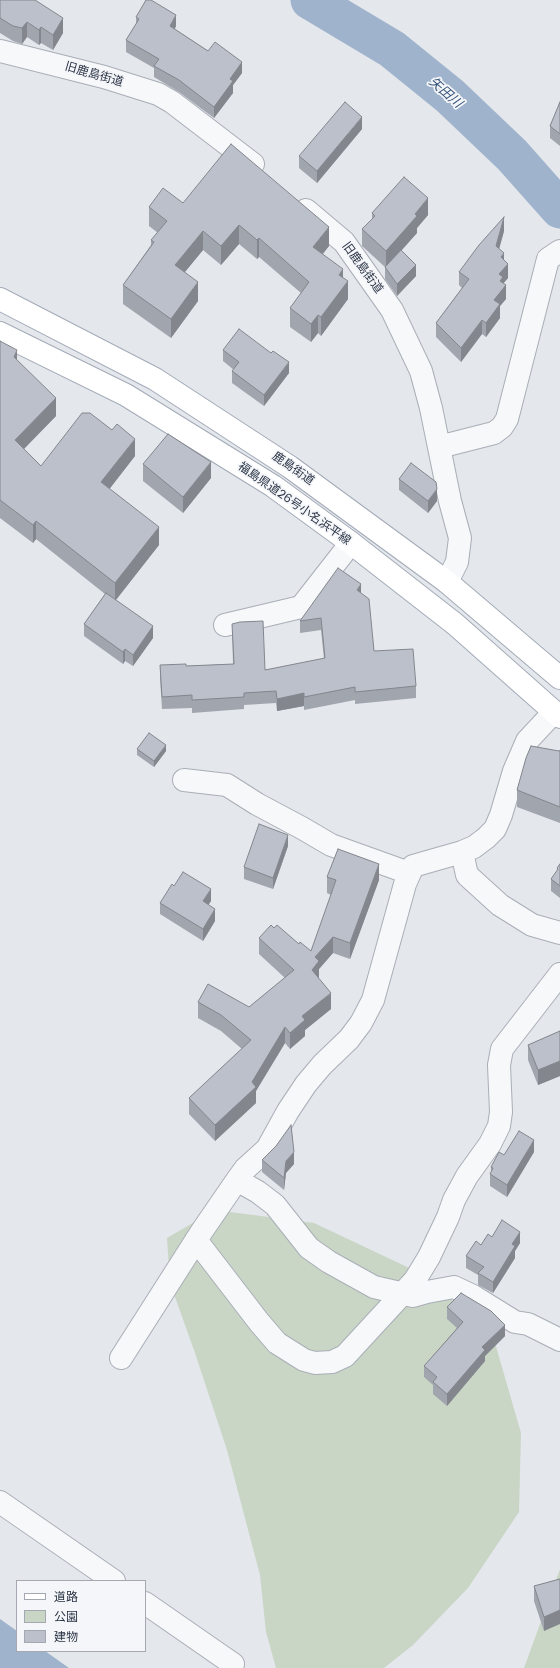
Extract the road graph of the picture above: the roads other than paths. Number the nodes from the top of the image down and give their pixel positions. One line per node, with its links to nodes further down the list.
1 (0, 51): 2 (street, 旧鹿島街道)
2 (268, 177)
3 (291, 197): 7 (street, 旧鹿島街道)
4 (560, 251): 7 (street)
5 (0, 299): 9 (main road, 鹿島街道)
6 (0, 333): 8 (main road, 福島県道26号小名浜平線)
7 (439, 447): 9 (street, 旧鹿島街道)
8 (350, 543): 10 (street); 12 (main road, 福島県道26号小名浜平線)
9 (447, 582): 11 (main road, 鹿島街道)
10 (225, 625)
11 (560, 678)
12 (557, 714): 14 (street)
13 (184, 780): 15 (street)
14 (462, 852): 15 (street); 16 (street)
15 (409, 873): 18 (street)
16 (560, 933)
17 (560, 974): 20 (street)
18 (237, 1180): 19 (street); 20 (street)
19 (196, 1240): 20 (street); 22 (street)
20 (401, 1294): 21 (street)
21 (560, 1340)
22 (121, 1358)
23 (0, 1502): 24 (street)
24 (113, 1580)
25 (146, 1604): 26 (street)
26 (233, 1664)

